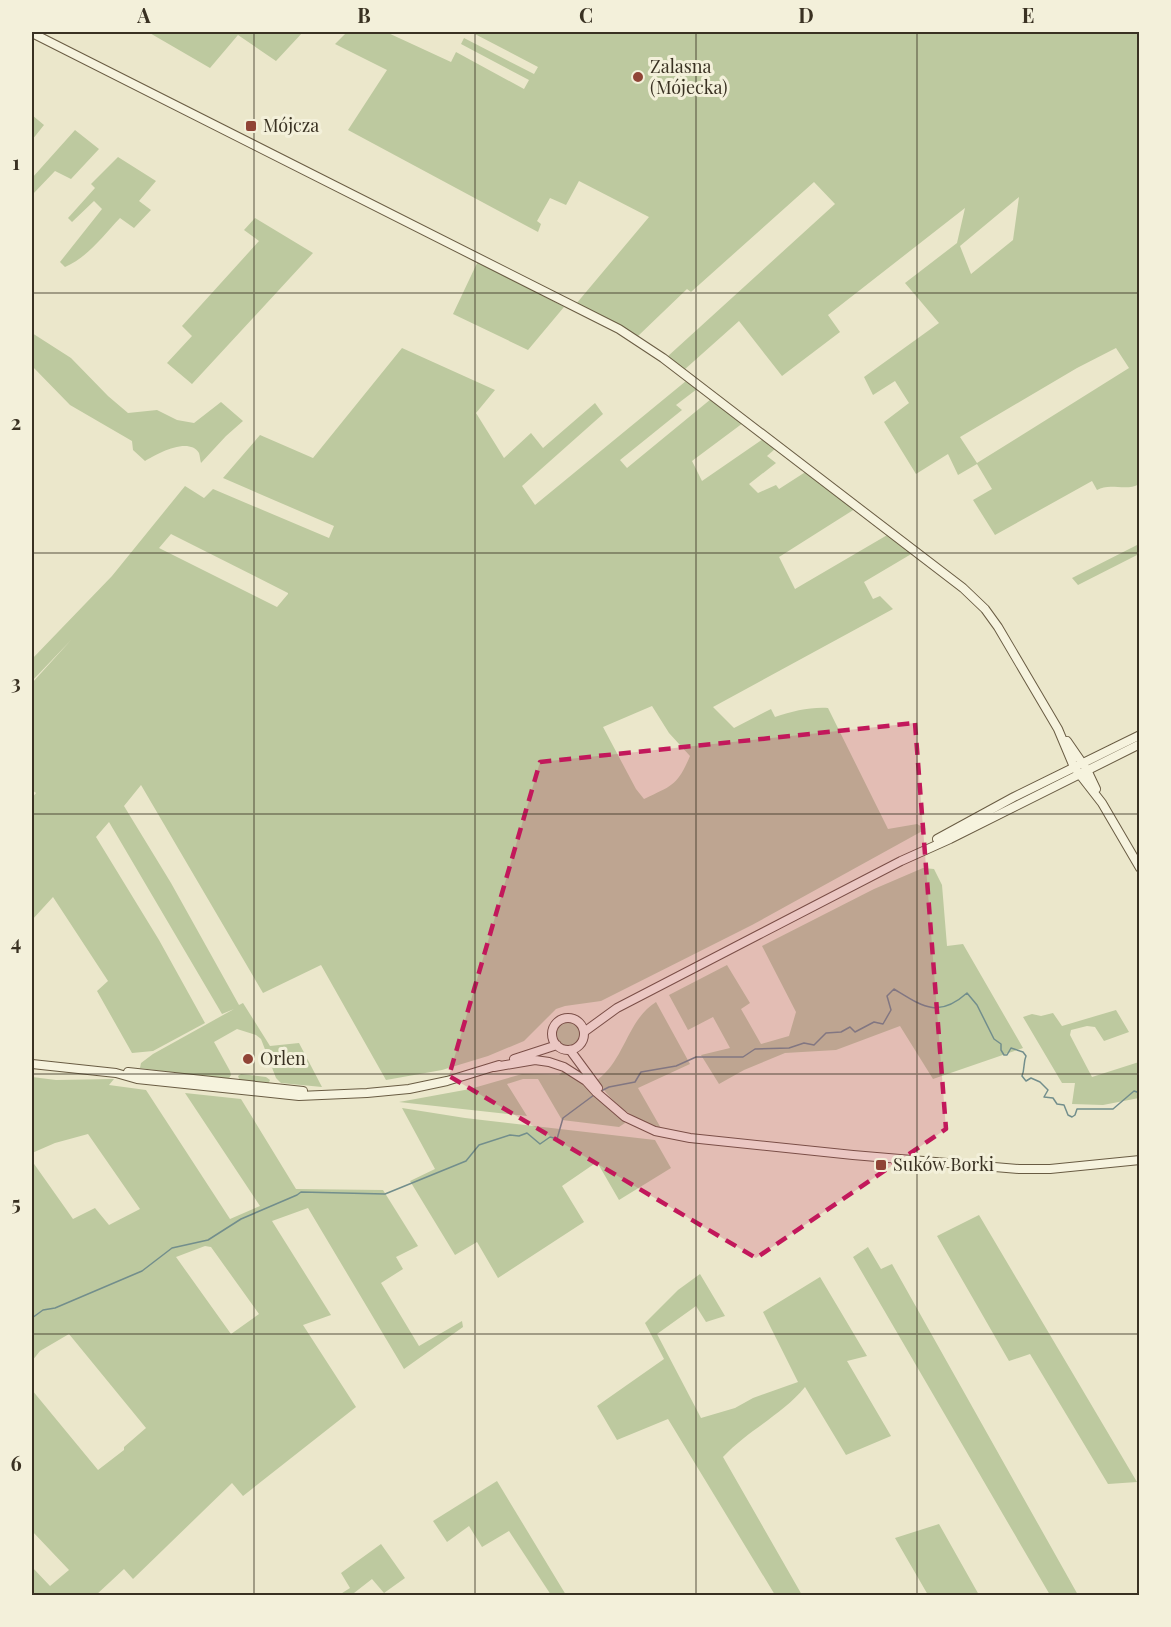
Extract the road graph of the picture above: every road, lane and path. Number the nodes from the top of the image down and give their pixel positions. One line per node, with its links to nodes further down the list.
1 (32, 33): 4 (street)
2 (1140, 735): 4 (street)
3 (1140, 744): 4 (street)
4 (1081, 768): 5 (street); 6 (street)
5 (1140, 868)
6 (617, 1008): 7 (street); 8 (street)
7 (580, 1023): 8 (street); 9 (street)
8 (584, 1032): 10 (street)
9 (555, 1041): 10 (street); 12 (street)
10 (574, 1048): 13 (street)
11 (32, 1064): 12 (street)
12 (494, 1067): 13 (street)
13 (599, 1092): 14 (street)
14 (1140, 1160)

